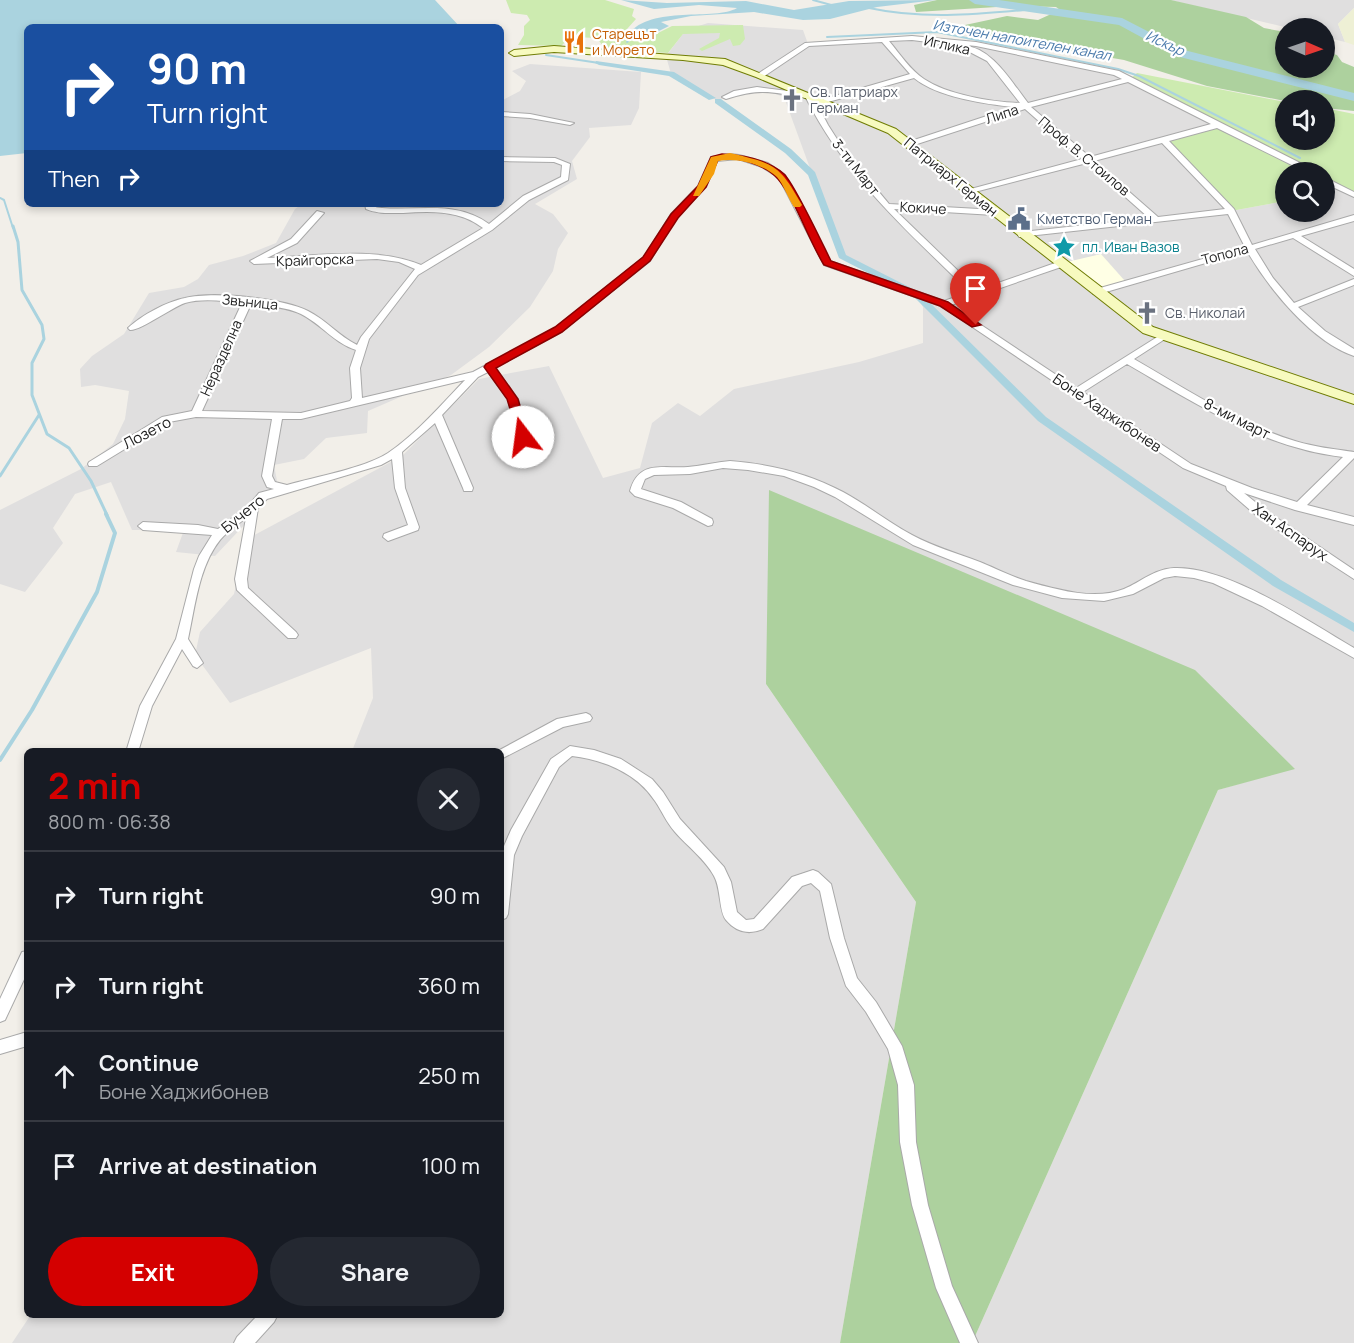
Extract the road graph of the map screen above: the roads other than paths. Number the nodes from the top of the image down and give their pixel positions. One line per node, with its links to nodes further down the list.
1 (884, 40): 2 (street, Иглика); 4 (street, Иглика); 5 (street, Проф. В. Стоилов)
2 (937, 40): 6 (street); 10 (street, Иглика)
3 (514, 53): 4 (street, Патриарх Герман)
4 (760, 75): 8 (street, Патриарх Герман)
5 (915, 75): 9 (street); 10 (street, Проф. В. Стоилов)
6 (1130, 79): 10 (street, Липа); 13 (street)
7 (726, 96): 8 (street)
8 (809, 96): 9 (street, Патриарх Герман); 22 (street, 3-ти Март)
9 (824, 102): 15 (street, Патриарх Герман)
10 (1026, 106): 15 (street, Липа); 17 (street, Проф. В. Стоилов)
11 (504, 114): 12 (street)
12 (570, 123)
13 (1218, 125): 14 (street); 18 (street)
14 (1164, 140): 17 (street); 24 (street)
15 (911, 144): 20 (street, Патриарх Герман)
16 (504, 159): 29 (street)
17 (1091, 160): 20 (street); 28 (street, Проф. В. Стоилов)
18 (1291, 162)
19 (1335, 185): 21 (street)
20 (970, 192): 25 (street, Патриарх Герман)
21 (1354, 195)
22 (888, 206): 25 (street, Кокиче); 38 (street, 3-ти Март)
23 (369, 207): 29 (street)
24 (1231, 211): 28 (street); 32 (street)
25 (994, 212): 30 (street, Патриарх Герман)
26 (320, 213): 34 (street, Крайгорска)
27 (1354, 218): 31 (street, Топола)
28 (1157, 220): 30 (street)
29 (489, 228): 34 (street)
30 (1022, 235): 33 (street, Патриарх Герман)
31 (1295, 236): 32 (street, Топола); 35 (street)
32 (1249, 248): 37 (street, Топола); 41 (street)
33 (1061, 264): 37 (street, Патриарх Герман); 38 (street)
34 (422, 269): 44 (street)
35 (1354, 273)
36 (1354, 282): 41 (street)
37 (1096, 292): 43 (street, Патриарх Герман)
38 (975, 293): 40 (street)
39 (247, 302): 42 (street, Звъница); 44 (street, Звъница); 52 (street, Неразделна)
40 (944, 304): 47 (street, Боне Хаджибонев); 49 (street, Боне Хаджибонев)
41 (1291, 307): 45 (street)
42 (133, 328)
43 (1162, 337): 46 (street); 50 (street, Патриарх Герман)
44 (361, 349): 51 (street)
45 (1354, 353)
46 (1128, 360): 49 (street); 57 (street, 8-ми март)
47 (489, 367): 48 (street, Боне Хаджибонев); 55 (street)
48 (475, 375): 51 (street, Лозето); 53 (street, Бучето)
49 (1078, 391): 59 (street, Боне Хаджибонев)
50 (1354, 400)
51 (352, 404): 54 (street, Лозето)
52 (196, 414): 54 (street, Лозето); 58 (street, Лозето)
53 (436, 414): 56 (street, Бучето); 61 (street)
54 (277, 416): 60 (street)
55 (523, 437)
56 (397, 452): 60 (street, Бучето); 68 (street)
57 (1352, 455): 62 (street)
58 (93, 465)
59 (1229, 485): 62 (street, Боне Хаджибонев); 69 (street, Хан Аспарух)
60 (284, 488): 63 (street, Бучето)
61 (468, 488)
62 (1299, 507): 64 (street, Боне Хаджибонев)
63 (253, 508): 67 (street, Бучето); 70 (street)
64 (1354, 521)
65 (708, 522): 72 (street)
66 (143, 526): 67 (street)
67 (219, 534): 71 (street, Бучето)
68 (388, 537)
69 (1354, 575)
70 (292, 635)
71 (182, 639): 73 (street); 75 (street)
72 (1354, 654)
73 (197, 663)
74 (586, 718): 76 (street)
75 (133, 748)
76 (504, 752)
77 (516, 834): 78 (street); 79 (street); 86 (street)
78 (504, 843)
79 (504, 884)
80 (24, 963): 81 (street)
81 (0, 1015)
82 (24, 1040): 83 (street)
83 (0, 1047)
84 (266, 1318): 85 (street)
85 (243, 1343)
86 (969, 1343)

